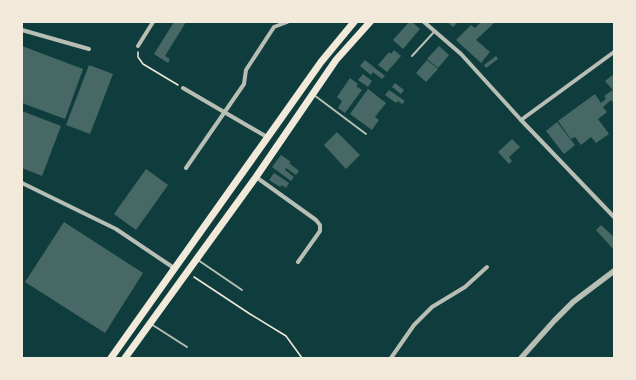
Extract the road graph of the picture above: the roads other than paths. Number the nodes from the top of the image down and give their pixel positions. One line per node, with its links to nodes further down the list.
1 (153, 22): 8 (street)
2 (287, 22): 14 (street)
3 (354, 22): 17 (main road)
4 (370, 22): 13 (main road)
5 (424, 22): 7 (street)
6 (22, 30): 9 (street)
7 (434, 31): 11 (lane); 15 (street)
8 (138, 46)
9 (89, 49)
10 (614, 52): 15 (street)
11 (412, 56)
12 (183, 88): 14 (street)
13 (313, 94): 16 (lane); 19 (main road)
14 (225, 112): 17 (street); 18 (street)
15 (521, 120): 21 (street)
16 (366, 134)
17 (267, 137): 25 (main road)
18 (186, 168)
19 (256, 177): 22 (main road); 23 (street)
20 (22, 184): 25 (street)
21 (614, 217)
22 (196, 259): 27 (lane); 28 (main road)
23 (298, 262)
24 (487, 267): 32 (street)
25 (174, 268): 30 (main road)
26 (614, 271): 33 (street)
27 (242, 290)
28 (150, 324): 29 (lane); 31 (main road)
29 (187, 347)
30 (110, 358)
31 (125, 358)
32 (391, 358)
33 (521, 358)

